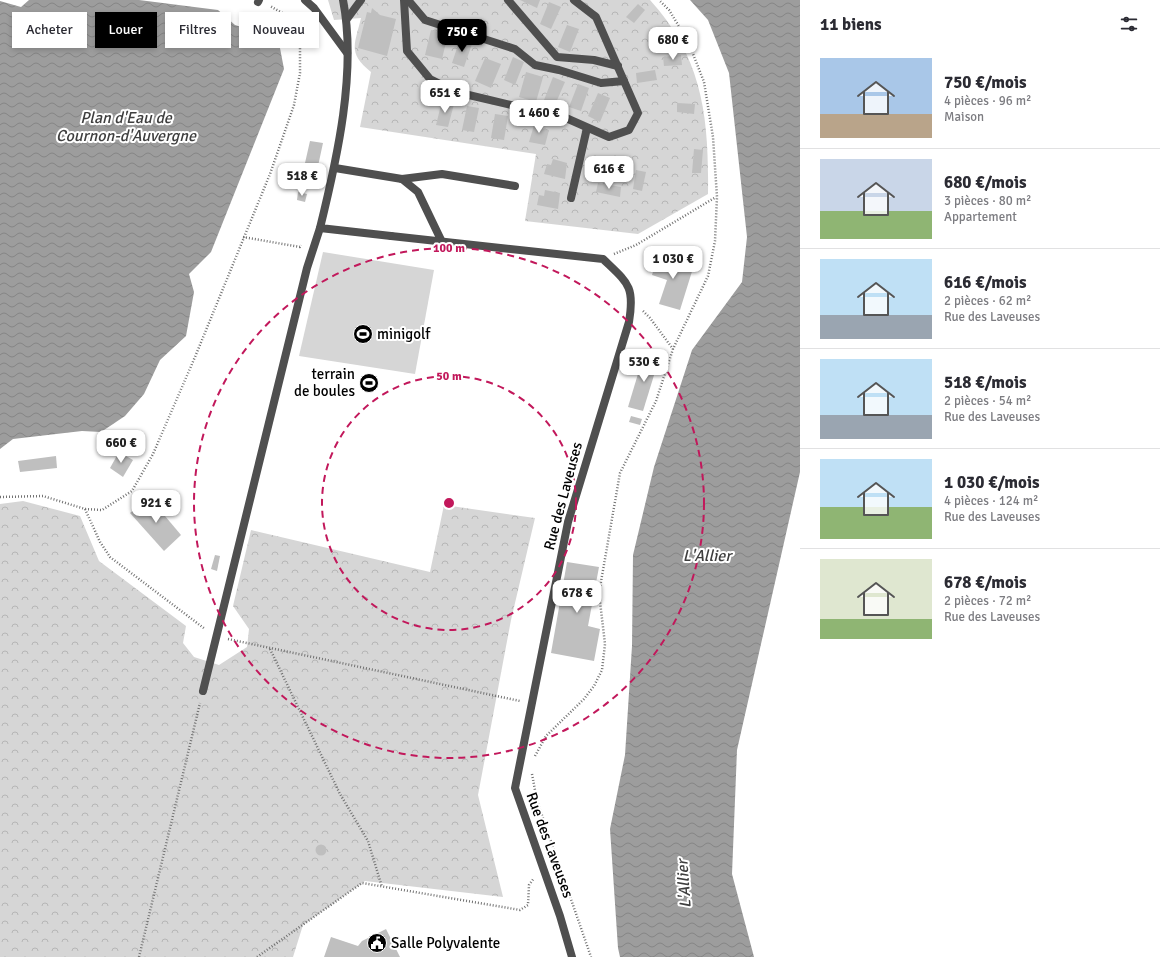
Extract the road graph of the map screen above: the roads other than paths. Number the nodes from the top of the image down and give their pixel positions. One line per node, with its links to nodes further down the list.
1 (306, 0): 9 (street)
2 (344, 0): 8 (street)
3 (361, 0): 8 (street)
4 (404, 0): 12 (street)
5 (408, 0): 11 (street)
6 (508, 0): 10 (street)
7 (574, 0): 10 (street)
8 (347, 19): 9 (street)
9 (347, 53): 13 (street)
10 (618, 66): 11 (street)
11 (624, 81): 12 (street)
12 (587, 128): 16 (street)
13 (335, 168): 14 (street); 17 (street)
14 (402, 179): 15 (street); 18 (street)
15 (515, 186)
16 (571, 198)
17 (320, 228): 18 (street); 19 (street)
18 (442, 242): 20 (street, Rue des Laveuses)
19 (203, 691)
20 (572, 957)

